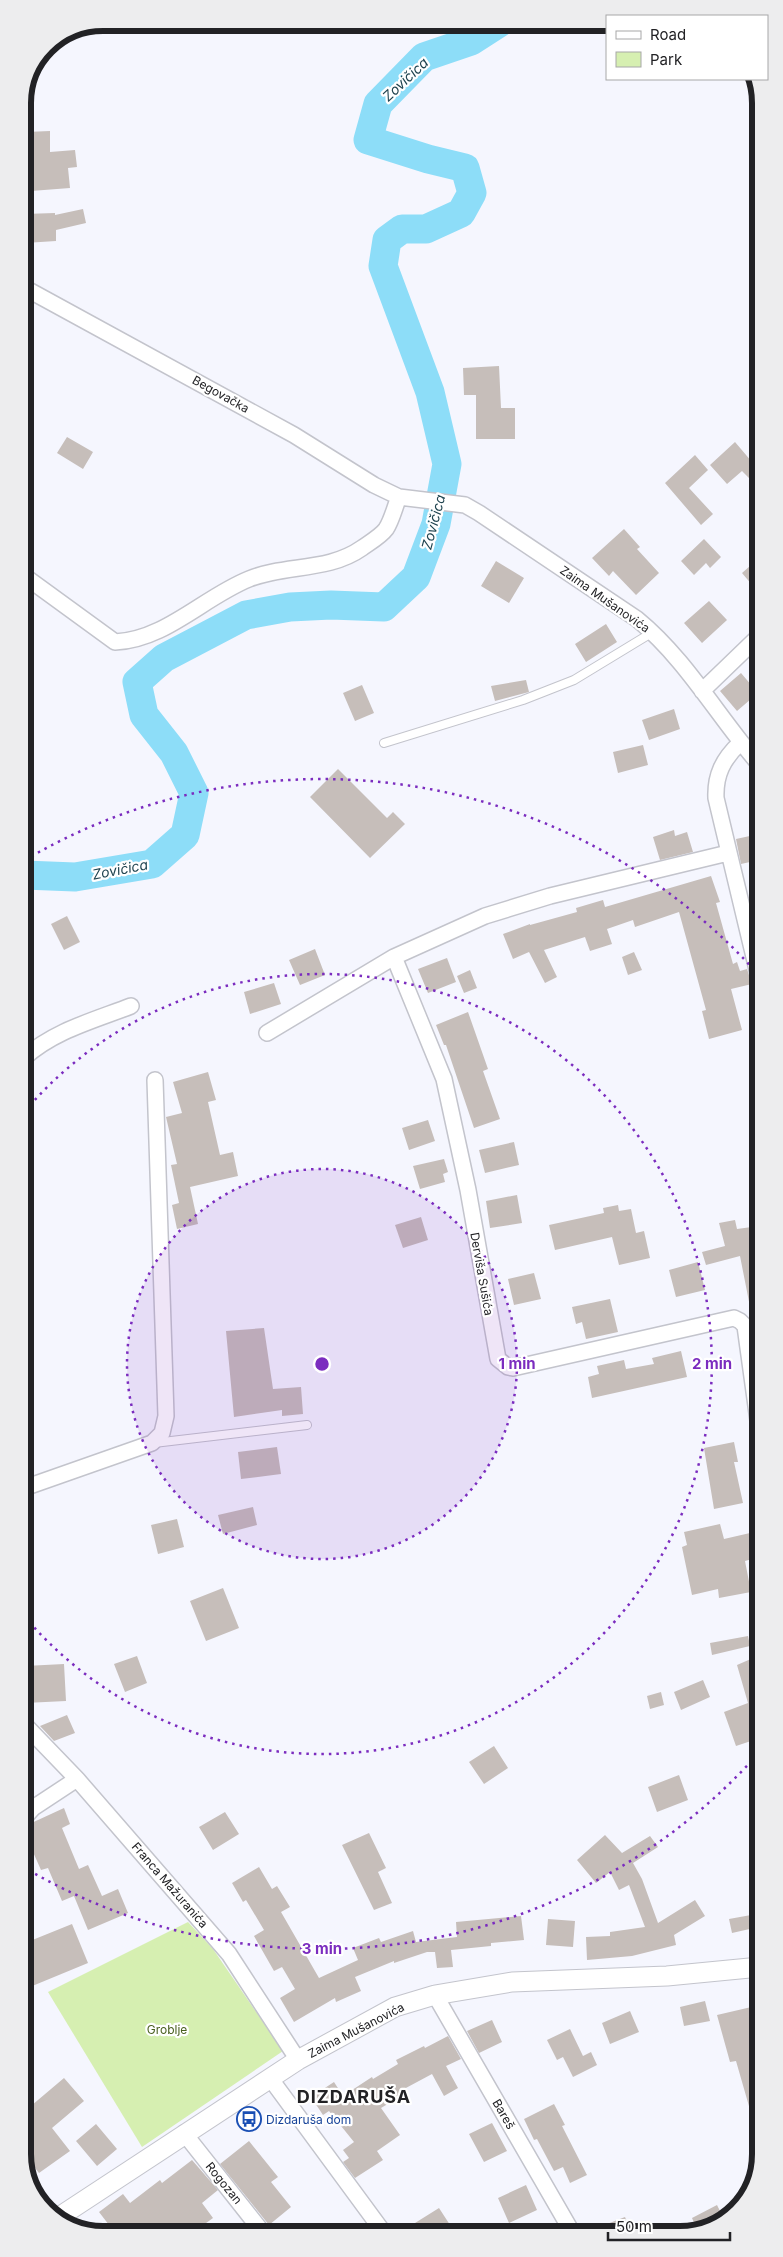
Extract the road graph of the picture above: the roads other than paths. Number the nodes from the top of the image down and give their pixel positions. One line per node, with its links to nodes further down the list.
1 (31, 290): 2 (street, Begovačka)
2 (399, 497): 3 (street, Begovačka); 4 (street)
3 (465, 505): 5 (street, Zaima Mušanovića)
4 (31, 581)
5 (653, 632): 7 (street, Zaima Mušanovića); 9 (lane)
6 (752, 643): 7 (street)
7 (702, 691): 8 (street, Zaima Mušanovića)
8 (740, 742): 10 (street, Zaima Mušanovića); 11 (street)
9 (384, 743)
10 (752, 756)
11 (728, 853): 12 (street); 13 (street)
12 (752, 950)
13 (394, 957): 15 (street); 18 (street, Derviša Sušića)
14 (131, 1006): 16 (street)
15 (267, 1033)
16 (31, 1052)
17 (155, 1080): 20 (street)
18 (752, 1377)
19 (307, 1425): 20 (lane)
20 (152, 1443): 21 (street)
21 (31, 1486)
22 (31, 1731): 23 (street, Franca Mažuranića)
23 (77, 1779): 24 (street); 27 (street, Franca Mažuranića)
24 (31, 1810)
25 (752, 1968): 26 (street, Zaima Mušanovića)
26 (435, 1995): 27 (street, Zaima Mušanovića); 33 (street, Bareš)
27 (298, 2060): 28 (street, Zaima Mušanovića)
28 (270, 2078): 29 (street, Zaima Mušanovića); 32 (street)
29 (184, 2133): 30 (street, Zaima Mušanovića); 31 (street, Rogozan)
30 (63, 2213)
31 (258, 2226)
32 (379, 2226)
33 (569, 2226)

